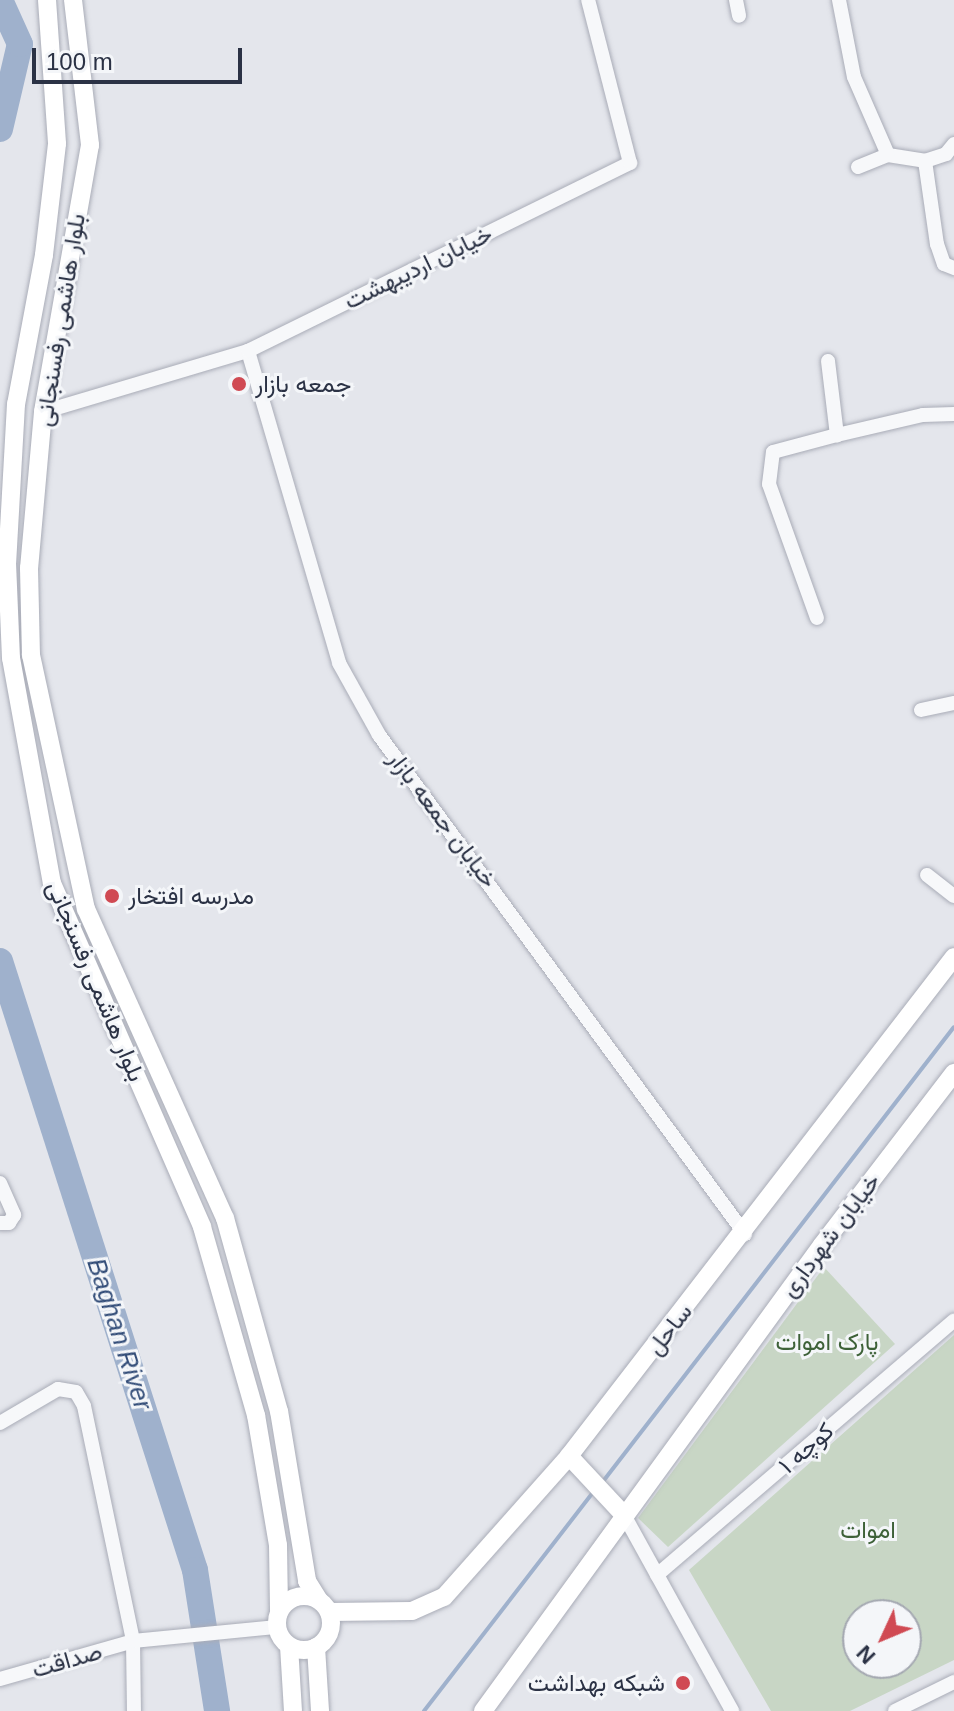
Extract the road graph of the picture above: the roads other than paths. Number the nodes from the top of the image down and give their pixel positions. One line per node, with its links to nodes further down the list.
1 (47, 0): 19 (main road, بلوار هاشمی رفسنجانی)
2 (73, 0): 14 (main road, بلوار هاشمی رفسنجانی)
3 (588, 0): 12 (street, خیابان اردیبهشت)
4 (736, 0): 6 (street)
5 (839, 0): 8 (street)
6 (739, 16)
7 (954, 144): 9 (street)
8 (888, 155): 9 (street); 10 (street)
9 (925, 161): 11 (street)
10 (858, 167)
11 (954, 268)
12 (248, 351): 14 (street, خیابان اردیبهشت); 28 (street, خیابان جمعه بازار)
13 (828, 361): 16 (street)
14 (43, 412): 18 (main road, بلوار هاشمی رفسنجانی)
15 (954, 414): 16 (street)
16 (837, 435): 17 (street)
17 (817, 618)
18 (31, 655): 19 (main road); 30 (main road, بلوار هاشمی رفسنجانی)
19 (11, 658): 31 (main road, بلوار هاشمی رفسنجانی)
20 (954, 703): 21 (street)
21 (921, 710)
22 (927, 875): 23 (street)
23 (954, 896)
24 (954, 957): 28 (main road, ساحل)
25 (954, 1073): 34 (main road, خیابان شهرداری)
26 (0, 1183): 27 (street)
27 (0, 1223)
28 (745, 1234): 33 (main road, ساحل)
29 (954, 1320): 35 (street, کوچه ۱)
30 (279, 1411): 31 (main road); 36 (main road, بلوار هاشمی رفسنجانی)
31 (256, 1415): 37 (main road, بلوار هاشمی رفسنجانی)
32 (0, 1423): 38 (street)
33 (569, 1456): 34 (main road); 36 (main road, ساحل)
34 (624, 1515): 35 (street); 46 (main road, خیابان شهرداری)
35 (657, 1575): 47 (street)
36 (324, 1606): 37 (main road); 40 (main road)
37 (278, 1619): 38 (street, صداقت); 39 (main road)
38 (133, 1641): 41 (street, صداقت); 43 (street)
39 (289, 1646): 40 (main road); 44 (main road)
40 (316, 1647): 45 (main road)
41 (0, 1679)
42 (954, 1682): 48 (street)
43 (134, 1711)
44 (293, 1711)
45 (320, 1711)
46 (483, 1711)
47 (732, 1711)
48 (895, 1711)

